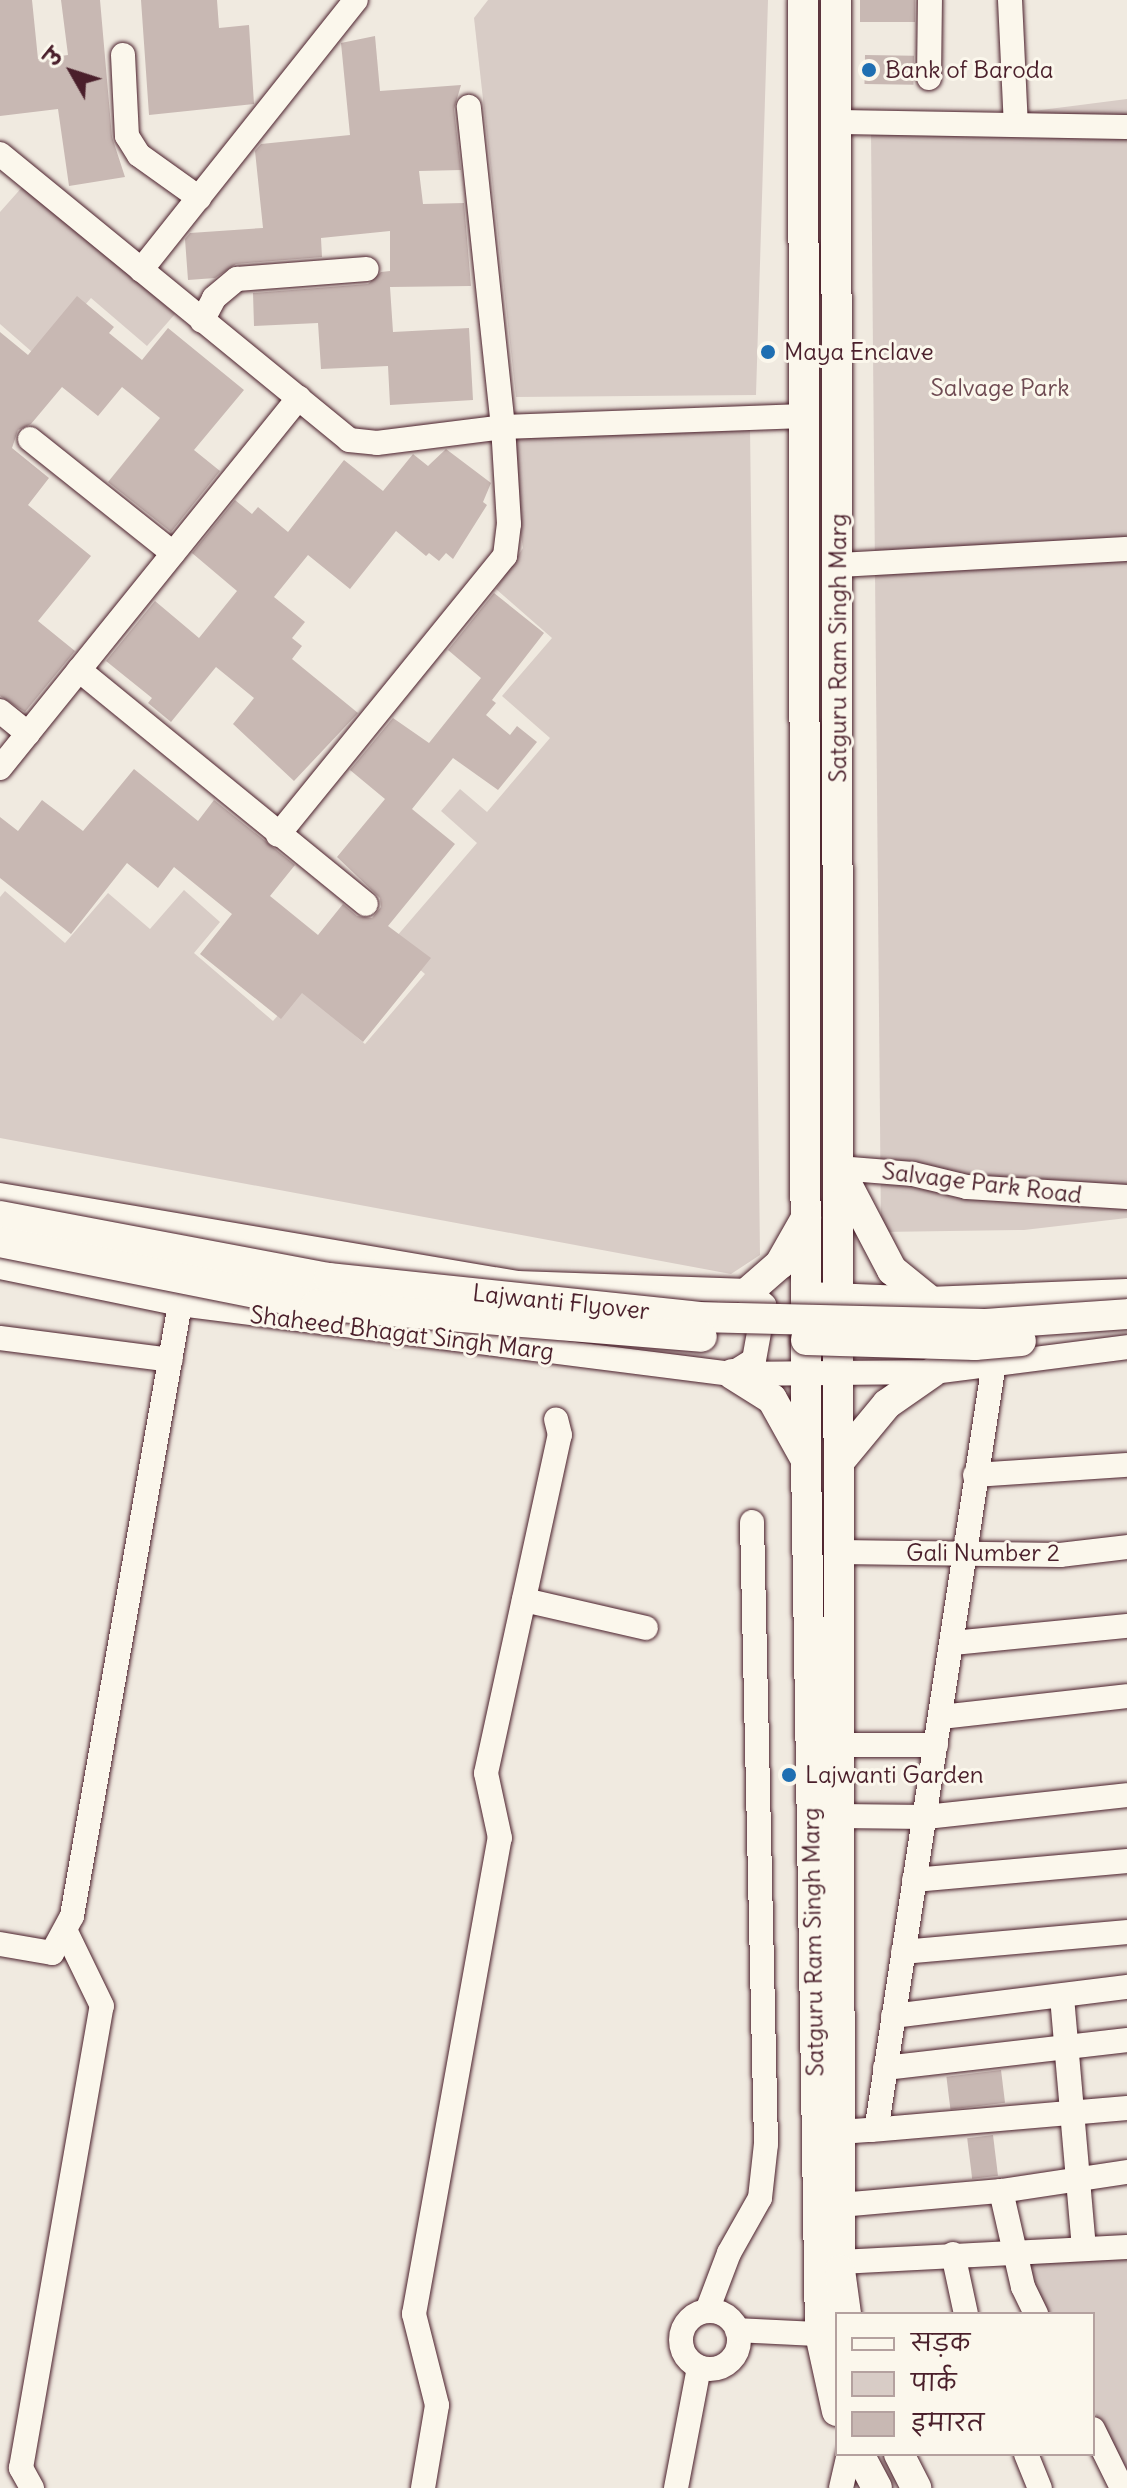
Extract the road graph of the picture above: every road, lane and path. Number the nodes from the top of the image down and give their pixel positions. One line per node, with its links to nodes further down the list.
1 (356, 0): 13 (street)
2 (803, 0): 18 (main road, Satguru Ram Singh Marg)
3 (836, 0): 9 (main road, Satguru Ram Singh Marg)
4 (930, 0): 7 (street)
5 (1010, 0): 10 (street)
6 (123, 55): 13 (street)
7 (929, 78)
8 (469, 107): 19 (street)
9 (839, 122): 10 (street); 23 (main road, Satguru Ram Singh Marg)
10 (1016, 125): 11 (street)
11 (1127, 127)
12 (0, 154): 15 (street)
13 (199, 198): 15 (street)
14 (367, 269): 16 (street)
15 (141, 270): 16 (street)
16 (202, 321): 17 (street)
17 (299, 397): 19 (street); 22 (street)
18 (804, 416): 19 (street); 33 (main road, Satguru Ram Singh Marg)
19 (503, 427): 28 (street)
20 (30, 439): 22 (street)
21 (1127, 549): 23 (street)
22 (173, 553): 24 (street)
23 (838, 565): 30 (main road, Satguru Ram Singh Marg)
24 (79, 670): 26 (street); 28 (street)
25 (0, 711): 26 (street)
26 (28, 734): 27 (street)
27 (0, 768)
28 (278, 835): 29 (street)
29 (366, 904)
30 (838, 1168): 32 (street, Salvage Park Road); 40 (main road, Satguru Ram Singh Marg); 41 (main road)
31 (0, 1195): 37 (street)
32 (1127, 1197)
33 (808, 1215): 37 (main road); 39 (main road, Satguru Ram Singh Marg)
34 (0, 1216): 43 (main road, Lajwanti Flyover, bridge)
35 (0, 1242): 44 (main road, Lajwanti Flyover, bridge)
36 (0, 1267): 42 (street, Shaheed Bhagat Singh Marg)
37 (749, 1291): 39 (main road); 51 (street)
38 (1127, 1292): 41 (street); 46 (street)
39 (807, 1294): 40 (street); 53 (main road, Satguru Ram Singh Marg)
40 (838, 1296): 41 (street); 52 (main road, Satguru Ram Singh Marg)
41 (928, 1299)
42 (180, 1304): 48 (street); 51 (street, Shaheed Bhagat Singh Marg)
43 (1127, 1314)
44 (1127, 1332)
45 (0, 1338): 48 (street)
46 (1127, 1341)
47 (1127, 1347): 49 (street)
48 (171, 1360): 77 (street)
49 (994, 1363): 50 (street); 58 (street)
50 (933, 1372): 52 (street); 56 (main road)
51 (732, 1374): 53 (street, Shaheed Bhagat Singh Marg); 55 (main road)
52 (838, 1374): 53 (street, Shaheed Bhagat Singh Marg); 56 (main road, Satguru Ram Singh Marg)
53 (806, 1375): 55 (main road, Satguru Ram Singh Marg)
54 (556, 1419): 63 (street)
55 (806, 1460): 104 (main road, Satguru Ram Singh Marg)
56 (839, 1462): 61 (main road, Satguru Ram Singh Marg)
57 (1127, 1465): 58 (street)
58 (975, 1475): 62 (street)
59 (752, 1522): 99 (street)
60 (1127, 1547): 62 (street, Gali Number 2)
61 (839, 1552): 62 (street, Gali Number 2); 69 (main road, Satguru Ram Singh Marg)
62 (966, 1555): 66 (street)
63 (524, 1600): 65 (street); 113 (street)
64 (1127, 1626): 66 (street)
65 (646, 1628)
66 (953, 1643): 68 (street)
67 (1127, 1696): 68 (street)
68 (941, 1717): 70 (street)
69 (839, 1745): 70 (street); 72 (main road, Satguru Ram Singh Marg)
70 (936, 1745): 73 (street)
71 (1127, 1795): 73 (street)
72 (839, 1816): 73 (street); 89 (main road, Satguru Ram Singh Marg)
73 (926, 1817): 75 (street)
74 (1127, 1861): 75 (street)
75 (914, 1880): 79 (street)
76 (1127, 1932): 79 (street)
77 (67, 1934): 78 (street); 112 (street)
78 (0, 1944)
79 (903, 1952): 82 (street)
80 (1127, 1987): 81 (street)
81 (1062, 1997): 82 (street); 84 (street)
82 (893, 2016): 85 (street)
83 (1127, 2040): 84 (street)
84 (1066, 2046): 85 (street); 87 (street)
85 (885, 2068): 88 (street)
86 (1127, 2108): 87 (street)
87 (1072, 2116): 88 (street); 91 (street)
88 (871, 2130): 89 (street)
89 (840, 2132): 93 (main road, Satguru Ram Singh Marg)
90 (1127, 2172): 91 (street)
91 (1077, 2180): 92 (street); 95 (street)
92 (1001, 2191): 93 (street); 96 (street)
93 (840, 2205): 98 (main road, Satguru Ram Singh Marg)
94 (1127, 2247): 95 (street)
95 (1084, 2248): 96 (street)
96 (1014, 2250): 97 (street); 102 (street)
97 (953, 2254): 98 (street); 101 (street)
98 (840, 2262): 100 (main road, Satguru Ram Singh Marg)
99 (707, 2311): 103 (street); 105 (street)
100 (846, 2312)
101 (966, 2312)
102 (1035, 2312)
103 (737, 2330): 104 (street); 105 (street)
104 (820, 2334): 106 (main road, Satguru Ram Singh Marg)
105 (699, 2367): 114 (street)
106 (835, 2402)
107 (1095, 2433): 119 (street)
108 (849, 2456): 115 (street)
109 (860, 2456): 116 (main road)
110 (900, 2456): 117 (main road)
111 (1027, 2456): 118 (street)
112 (32, 2488)
113 (423, 2488)
114 (676, 2488)
115 (841, 2488)
116 (877, 2488)
117 (916, 2488)
118 (1040, 2488)
119 (1122, 2488)

